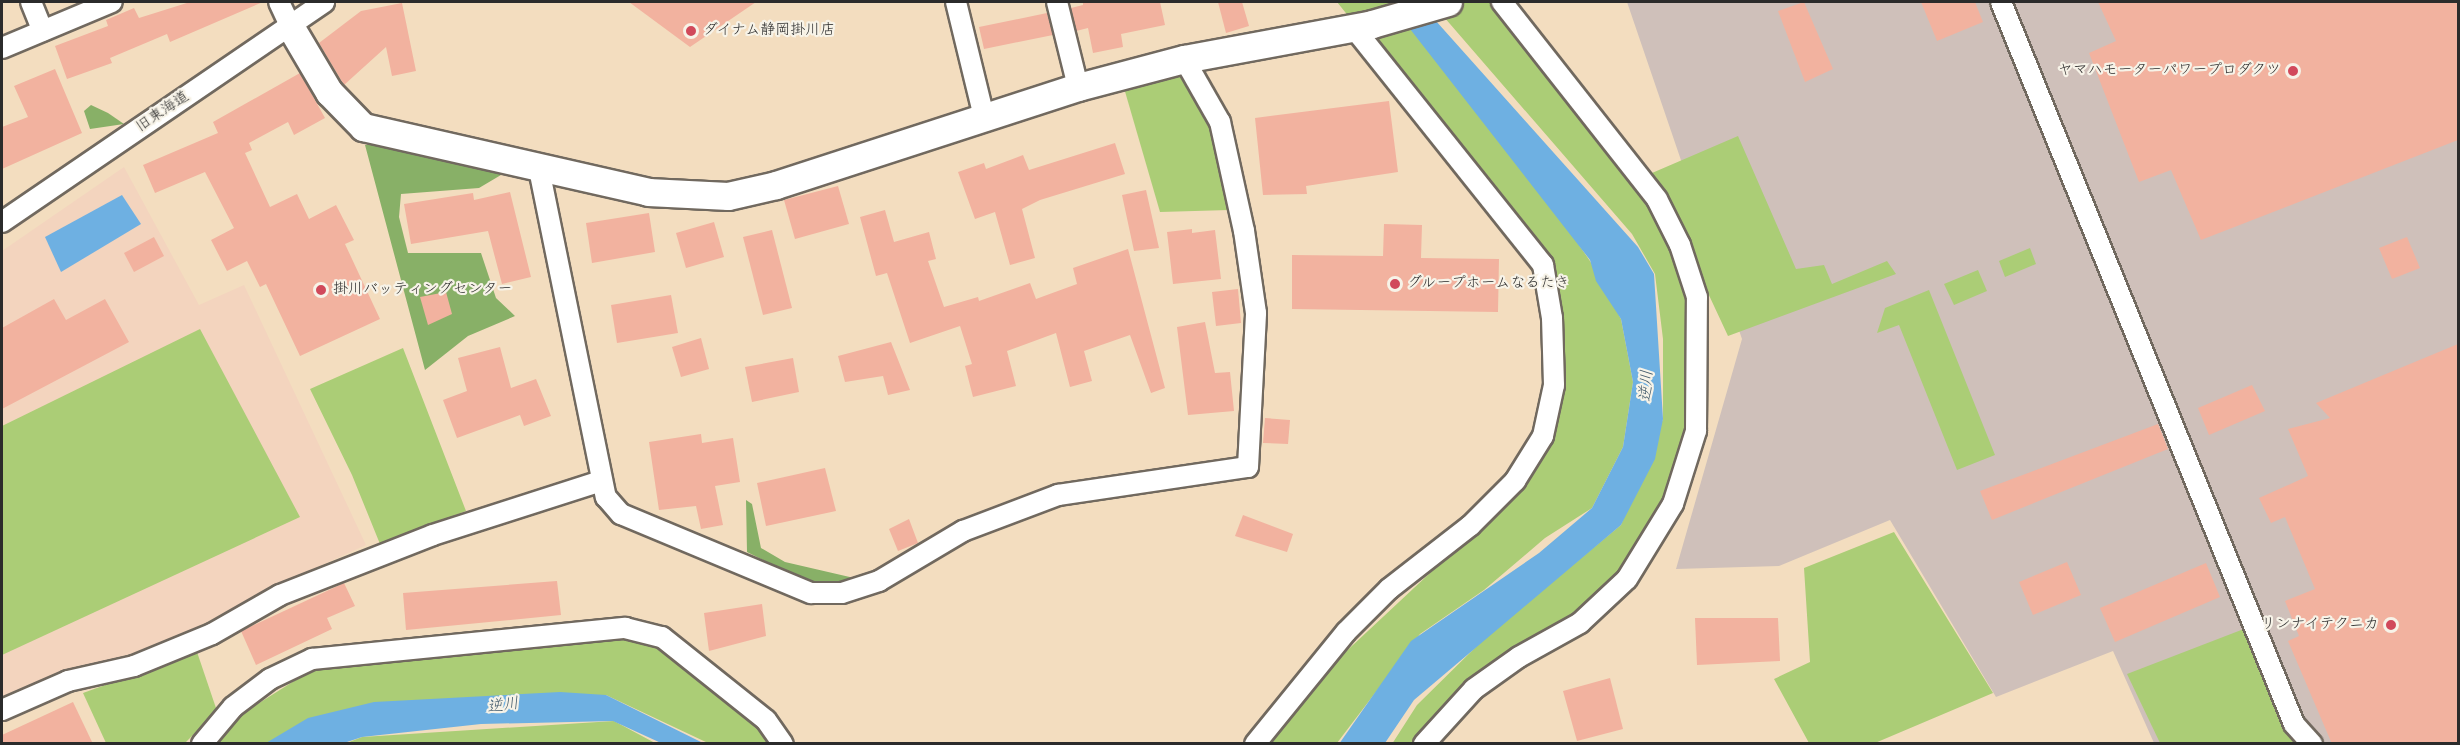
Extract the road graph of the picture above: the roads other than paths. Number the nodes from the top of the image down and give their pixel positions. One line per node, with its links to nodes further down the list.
1 (31, 2): 12 (street)
2 (112, 2): 12 (street)
3 (279, 2): 10 (street)
4 (324, 2): 10 (street, 旧東海道)
5 (956, 2): 16 (street)
6 (1057, 2): 15 (street)
7 (1448, 2): 11 (street)
8 (1502, 2): 24 (street)
9 (2001, 2): 25 (street)
10 (290, 26): 17 (street); 18 (street, 旧東海道)
11 (1362, 26): 14 (street); 23 (street)
12 (43, 31): 13 (street)
13 (2, 48)
14 (1184, 59): 15 (street); 19 (street)
15 (1078, 87): 16 (street)
16 (984, 117): 17 (street)
17 (539, 169): 19 (street)
18 (2, 222)
19 (601, 482): 20 (street)
20 (2, 710)
21 (202, 744): 22 (street)
22 (783, 744)
23 (1255, 744)
24 (1424, 744)
25 (2312, 744)

